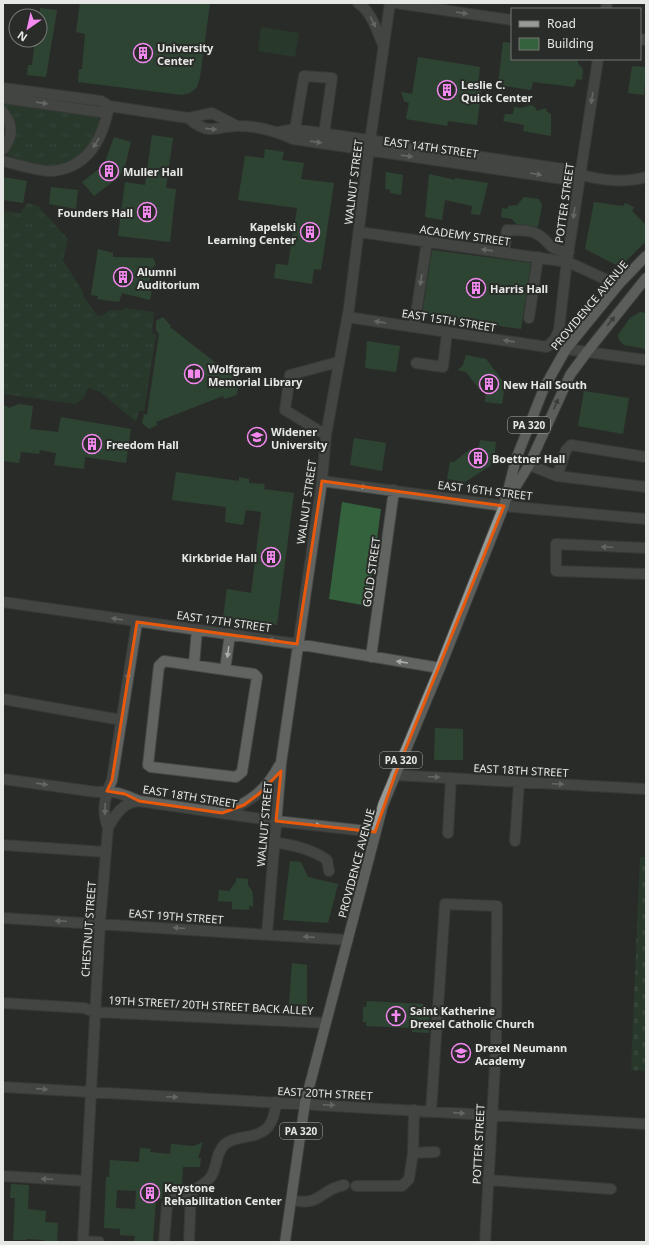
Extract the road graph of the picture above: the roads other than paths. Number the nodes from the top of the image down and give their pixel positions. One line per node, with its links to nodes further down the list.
1 (358, 3): 5 (street, one-way to 5)
2 (390, 3): 5 (street, WALNUT STREET)
3 (396, 3): 4 (street, one-way to 4)
4 (511, 20)
5 (383, 46): 16 (street, WALNUT STREET)
6 (598, 60): 19 (street, POTTER STREET, one-way to 19)
7 (3, 88): 9 (street, EAST 14TH STREET)
8 (3, 98): 9 (street, EAST 14TH STREET, one-way to 9)
9 (109, 106): 11 (street, EAST 14TH STREET); 18 (street, one-way to 18)
10 (3, 112): 17 (street)
11 (188, 118): 12 (street, EAST 14TH STREET); 12 (street, EAST 14TH STREET, one-way to 12)
12 (237, 126): 14 (street, EAST 14TH STREET)
13 (295, 130): 14 (street, EAST 14TH STREET); 15 (street, EAST 14TH STREET); 15 (street)
14 (278, 132): 16 (street, EAST 14TH STREET, one-way to 16)
15 (324, 134): 16 (street, EAST 14TH STREET)
16 (369, 145): 19 (street, EAST 14TH STREET); 21 (street, WALNUT STREET)
17 (3, 149)
18 (3, 161)
19 (580, 174): 20 (street, EAST 14TH STREET); 26 (street, POTTER STREET, one-way to 26)
20 (646, 177)
21 (359, 232): 22 (street, ACADEMY STREET); 29 (street, WALNUT STREET)
22 (427, 241): 23 (street, ACADEMY STREET, one-way to 22); 31 (street, one-way to 31)
23 (504, 253): 25 (street, ACADEMY STREET); 26 (street)
24 (646, 256): 34 (main road, PROVIDENCE AVENUE / PA 320)
25 (538, 257): 26 (street, ACADEMY STREET); 30 (street)
26 (568, 257): 28 (street); 33 (street, POTTER STREET)
27 (646, 278): 35 (main road, PROVIDENCE AVENUE / PA 320, one-way to 27)
28 (605, 279)
29 (347, 317): 31 (street, EAST 15TH STREET, one-way to 29); 37 (street, WALNUT STREET)
30 (530, 318)
31 (414, 327): 32 (street, EAST 15TH STREET)
32 (447, 332): 33 (street, EAST 15TH STREET, one-way to 32); 38 (street)
33 (547, 347)
34 (566, 349): 35 (street); 46 (main road, PROVIDENCE AVENUE / PA 320)
35 (587, 352): 36 (street); 41 (main road, PROVIDENCE AVENUE / PA 320, one-way to 35)
36 (646, 360)
37 (338, 362): 39 (street, WALNUT STREET); 39 (street)
38 (416, 363)
39 (326, 435): 43 (street, WALNUT STREET)
40 (646, 457): 42 (street)
41 (529, 466): 42 (street); 46 (main road, PROVIDENCE AVENUE / PA 320)
42 (557, 476): 44 (street)
43 (322, 481): 45 (street, EAST 16TH STREET, one-way to 45); 54 (street, WALNUT STREET)
44 (646, 487)
45 (394, 490): 46 (street, EAST 16TH STREET); 55 (street, GOLD STREET)
46 (504, 506): 47 (street, EAST 16TH STREET); 57 (main road, PROVIDENCE AVENUE / PA 320)
47 (646, 519)
48 (646, 548): 49 (street, one-way to 49)
49 (646, 574)
50 (3, 602): 51 (street, EAST 17TH STREET, one-way to 50)
51 (137, 622): 52 (street, EAST 17TH STREET); 60 (street, CHESTNUT STREET, one-way to 60)
52 (198, 630): 53 (street, EAST 17TH STREET); 56 (street)
53 (230, 634): 54 (street, EAST 17TH STREET, one-way to 53); 58 (street, one-way to 58)
54 (297, 644): 55 (street, EAST 17TH STREET); 61 (street, WALNUT STREET)
55 (371, 657): 57 (street, EAST 17TH STREET, one-way to 55)
56 (194, 664): 58 (street); 58 (street)
57 (440, 668): 62 (main road, PROVIDENCE AVENUE / PA 320)
58 (225, 670)
59 (3, 699): 60 (street)
60 (121, 720): 67 (street, CHESTNUT STREET)
61 (281, 763): 69 (street); 70 (street, WALNUT STREET)
62 (395, 775): 63 (street, EAST 18TH STREET, one-way to 63); 72 (main road, PROVIDENCE AVENUE / PA 320)
63 (451, 778): 65 (street, EAST 18TH STREET); 73 (street)
64 (3, 779): 67 (street, EAST 18TH STREET, one-way to 67)
65 (519, 782): 66 (street, EAST 18TH STREET, one-way to 66); 74 (street)
66 (646, 789)
67 (107, 791): 68 (street, EAST 18TH STREET); 71 (street, CHESTNUT STREET, one-way to 71)
68 (139, 801): 69 (street, EAST 18TH STREET); 71 (street)
69 (222, 813): 70 (street, EAST 18TH STREET)
70 (276, 821): 72 (street, EAST 18TH STREET, one-way to 72); 75 (street, WALNUT STREET)
71 (108, 828): 77 (street, CHESTNUT STREET)
72 (375, 832): 82 (main road, PROVIDENCE AVENUE / PA 320)
73 (448, 833)
74 (515, 841)
75 (274, 842): 78 (street); 81 (street, WALNUT STREET)
76 (3, 845): 77 (street)
77 (106, 852): 80 (street, CHESTNUT STREET)
78 (329, 871)
79 (3, 918): 80 (street, EAST 19TH STREET, one-way to 79)
80 (100, 923): 81 (street, EAST 19TH STREET, one-way to 80); 84 (street, CHESTNUT STREET)
81 (268, 934): 82 (street, EAST 19TH STREET, one-way to 81)
82 (348, 940): 85 (main road, PROVIDENCE AVENUE / PA 320)
83 (3, 1003): 84 (street, 19TH STREET/ 20TH STREET BACK ALLEY)
84 (95, 1012): 85 (street, 19TH STREET/ 20TH STREET BACK ALLEY); 87 (street, CHESTNUT STREET)
85 (325, 1023): 89 (main road, PROVIDENCE AVENUE / PA 320)
86 (3, 1087): 87 (street, EAST 20TH STREET, one-way to 87)
87 (91, 1092): 88 (street, EAST 20TH STREET, one-way to 88); 98 (street, CHESTNUT STREET)
88 (276, 1102): 89 (street, EAST 20TH STREET); 102 (street)
89 (305, 1103): 90 (street, EAST 20TH STREET, one-way to 90); 103 (main road, PROVIDENCE AVENUE / PA 320)
90 (414, 1110): 91 (street, EAST 20TH STREET); 95 (street)
91 (431, 1111): 92 (street, EAST 20TH STREET, one-way to 92); 92 (street, POTTER STREET)
92 (492, 1115): 93 (street, EAST 20TH STREET); 97 (street, POTTER STREET)
93 (646, 1124)
94 (435, 1152): 95 (street)
95 (413, 1153): 100 (street)
96 (3, 1176): 98 (street, one-way to 96)
97 (488, 1180): 101 (street); 109 (street, POTTER STREET)
98 (86, 1181): 104 (street, CHESTNUT STREET)
99 (344, 1185): 103 (street)
100 (356, 1186)
101 (611, 1189)
102 (191, 1192): 106 (street); 107 (street)
103 (291, 1200): 108 (main road, PROVIDENCE AVENUE / PA 320)
104 (83, 1241): 105 (street)
105 (99, 1242)
106 (164, 1242)
107 (189, 1242)
108 (285, 1242)
109 (484, 1242)

